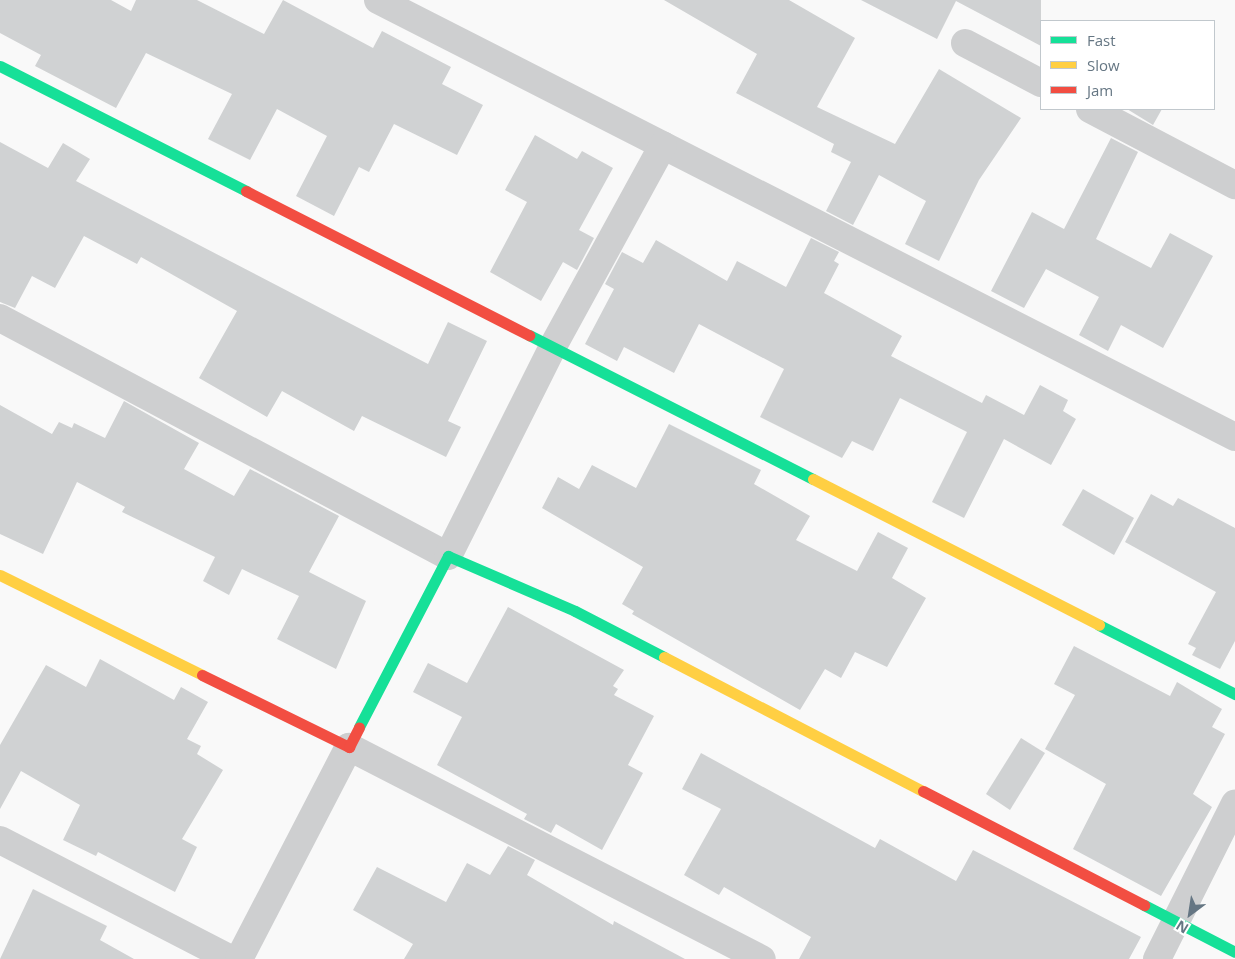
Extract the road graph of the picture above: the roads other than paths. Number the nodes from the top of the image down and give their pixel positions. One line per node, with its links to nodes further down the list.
1 (378, 0): 6 (street)
2 (965, 43): 4 (street)
3 (0, 66): 9 (street)
4 (1040, 82)
5 (1092, 110): 7 (street)
6 (663, 145): 9 (street); 10 (street)
7 (1235, 185)
8 (0, 318): 11 (street)
9 (552, 348): 11 (street); 13 (street)
10 (1235, 438)
11 (448, 556): 14 (street); 17 (street)
12 (0, 575): 14 (street)
13 (1235, 694)
14 (349, 748): 20 (street); 21 (street)
15 (1235, 803): 17 (street)
16 (0, 840): 19 (street)
17 (1176, 923): 18 (street); 22 (street)
18 (1235, 952)
19 (231, 959)
20 (239, 959)
21 (762, 959)
22 (1157, 959)

